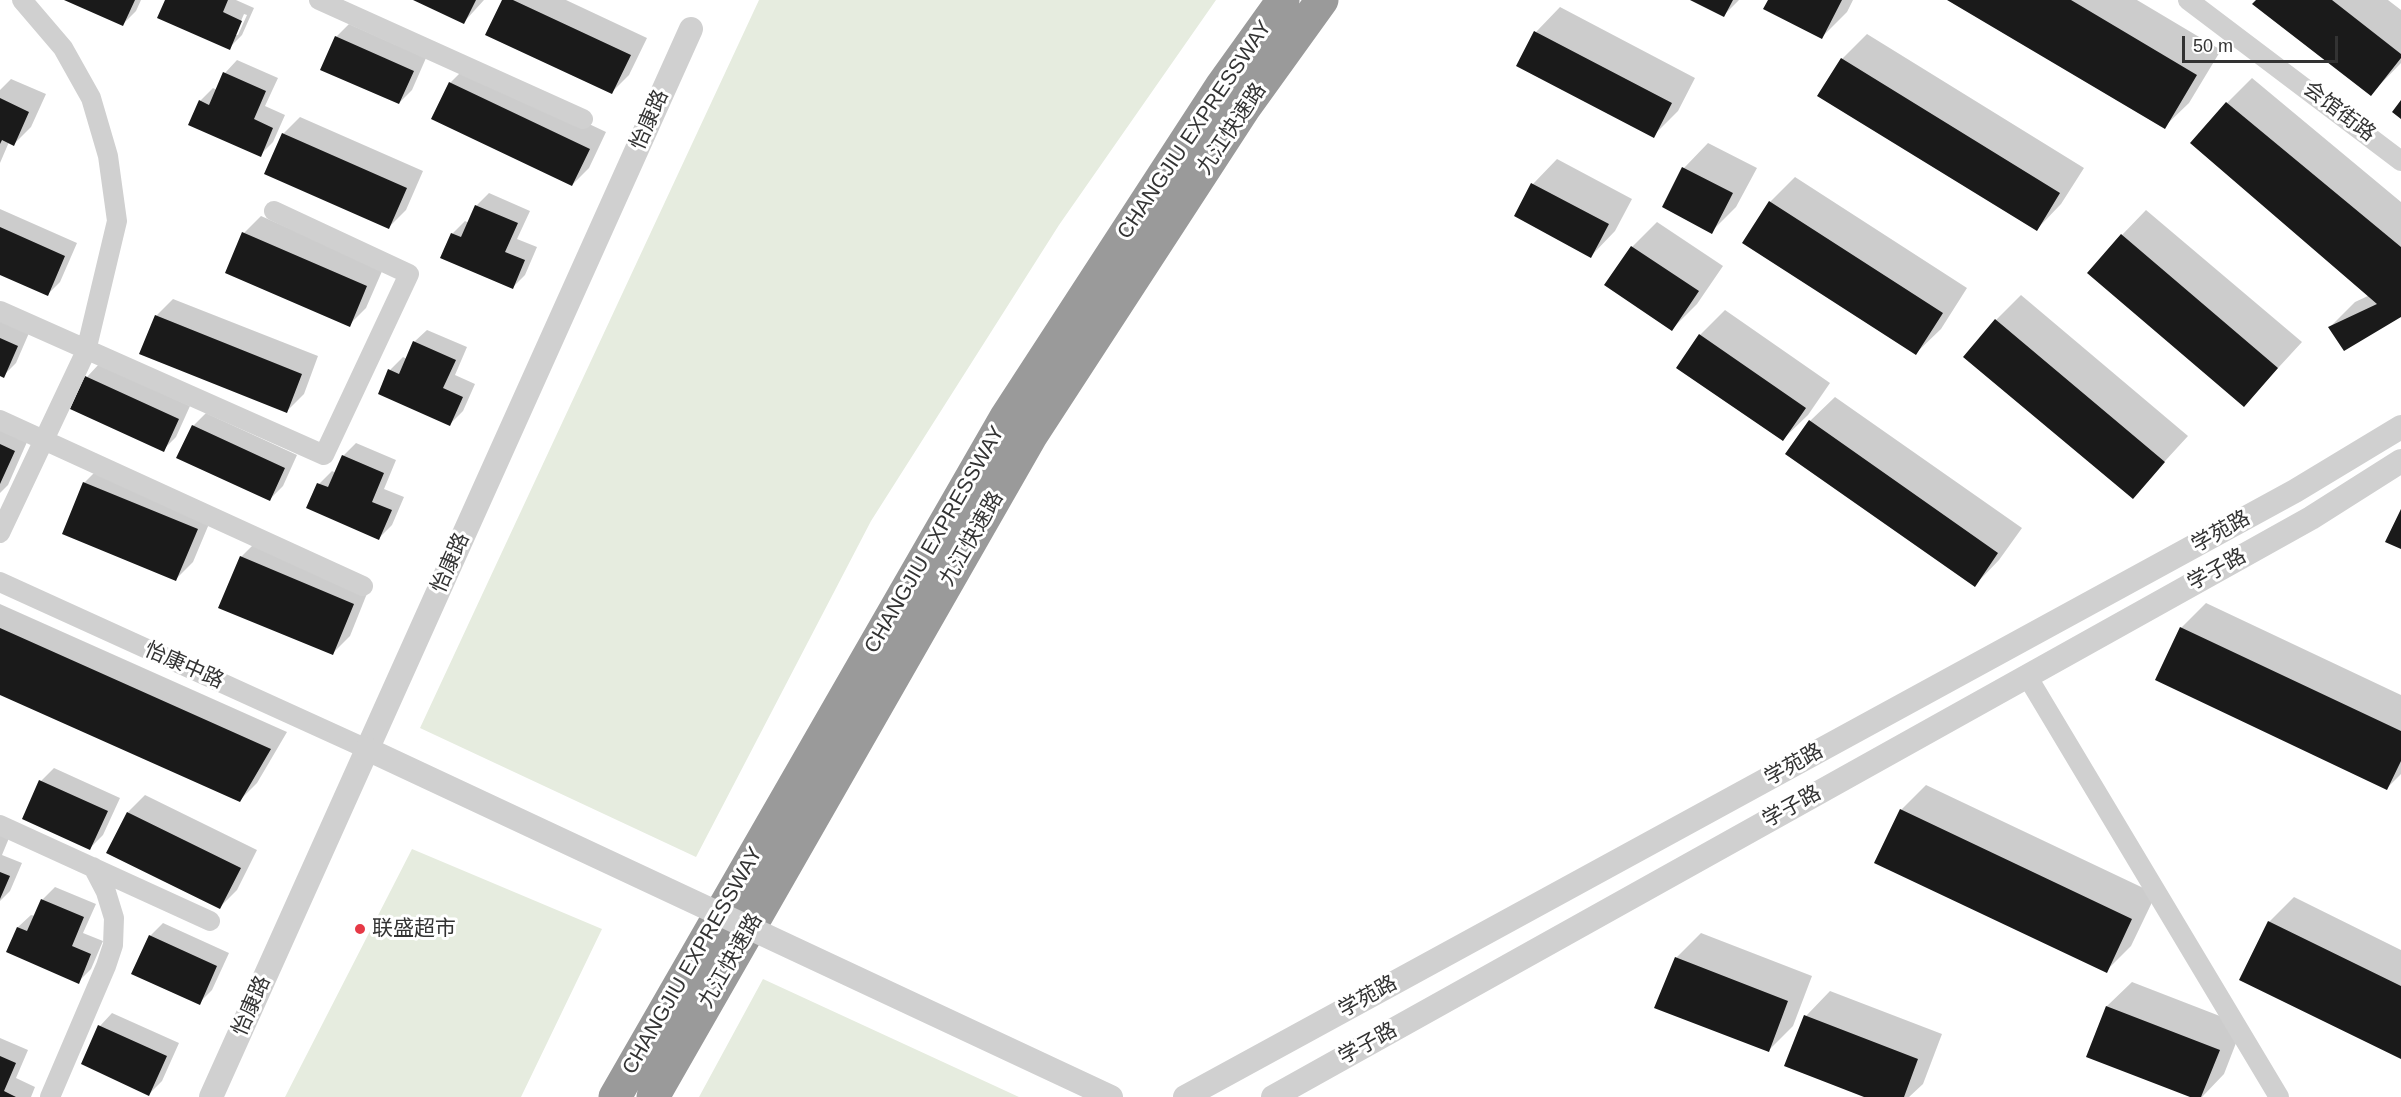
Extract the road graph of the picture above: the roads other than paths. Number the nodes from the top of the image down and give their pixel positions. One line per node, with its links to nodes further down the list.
1 (22, 0): 6 (street)
2 (319, 0): 8 (street)
3 (1283, 0): 27 (highway, CHANGJIU EXPRESSWAY)
4 (1322, 0): 28 (highway, 九江快速路)
5 (2188, 0): 9 (street, 会馆街路)
6 (39, 8): 12 (street)
7 (691, 29): 21 (street, 怡康路)
8 (583, 119)
9 (2401, 161)
10 (274, 211): 12 (street)
11 (0, 311): 12 (street)
12 (86, 351): 15 (street)
13 (0, 420): 15 (street)
14 (2401, 427): 30 (street, 学苑路)
15 (42, 440): 17 (street); 19 (street)
16 (2401, 461): 20 (street, 学子路)
17 (0, 533)
18 (0, 582): 21 (street, 怡康中路)
19 (363, 586)
20 (2027, 676): 31 (street, 学子路); 32 (street)
21 (368, 749): 26 (street, 怡康路); 29 (street, bridge)
22 (0, 825): 23 (street)
23 (93, 867): 24 (street); 25 (street)
24 (210, 921)
25 (50, 1097)
26 (211, 1097)
27 (615, 1097)
28 (653, 1097)
29 (1112, 1097)
30 (1185, 1097)
31 (1273, 1097)
32 (2279, 1097)

